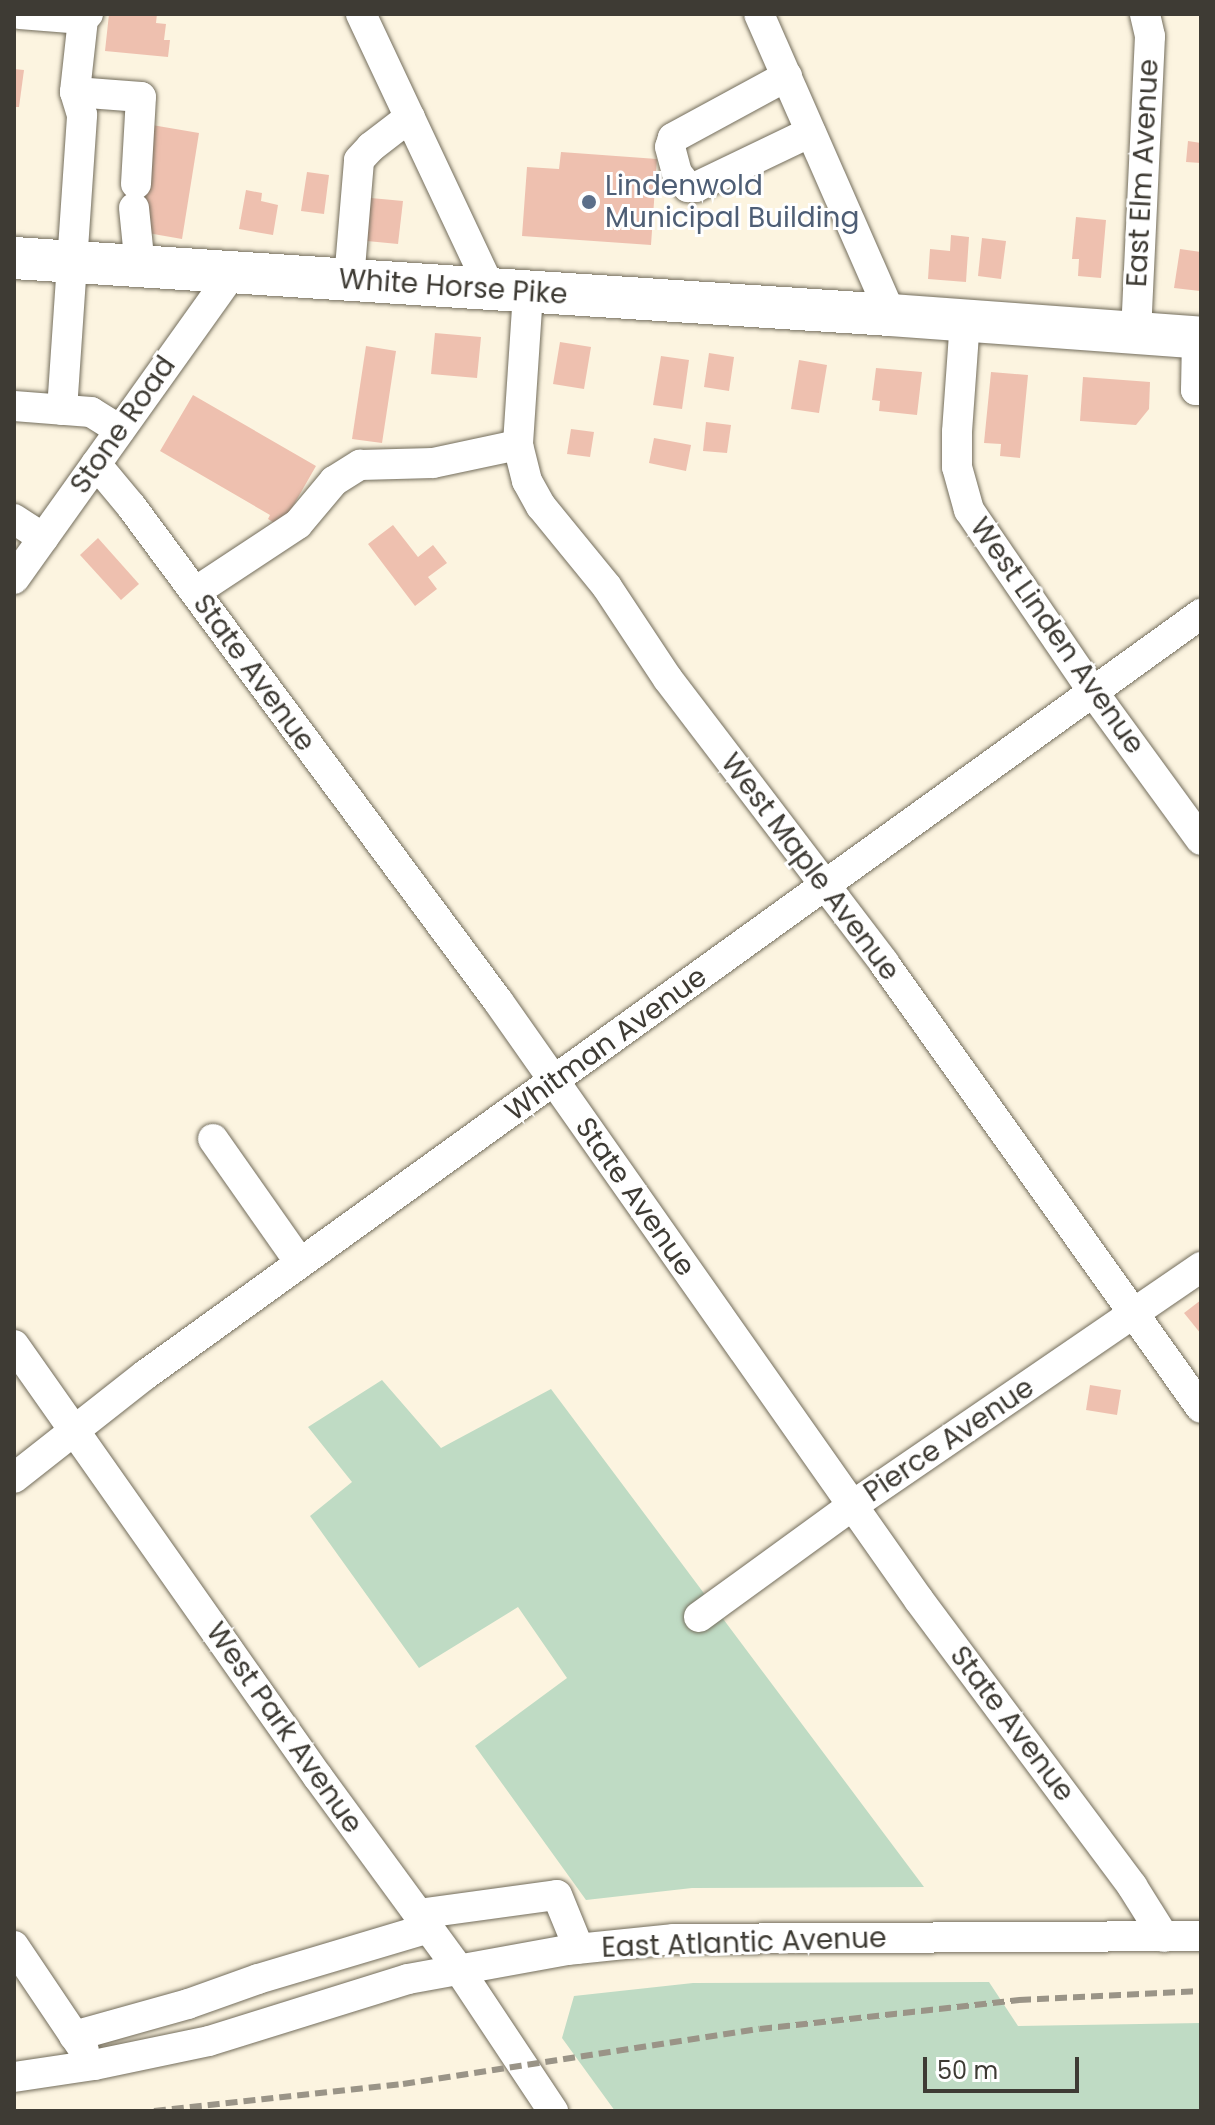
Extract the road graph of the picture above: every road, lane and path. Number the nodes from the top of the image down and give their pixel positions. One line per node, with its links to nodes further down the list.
1 (20, 14): 5 (street)
2 (361, 14): 8 (street)
3 (759, 14): 6 (street)
4 (1145, 14): 18 (street, East Elm Avenue)
5 (85, 16): 7 (street)
6 (787, 76): 9 (street); 9 (street)
7 (75, 92): 11 (street); 12 (street)
8 (410, 117): 14 (street); 15 (street)
9 (813, 136): 16 (street)
10 (14, 258): 11 (highway, White Horse Pike)
11 (75, 262): 12 (highway, White Horse Pike); 22 (street)
12 (140, 267): 13 (highway, White Horse Pike)
13 (233, 272): 14 (highway, White Horse Pike); 23 (street, Stone Road)
14 (349, 280): 15 (highway, White Horse Pike)
15 (510, 292): 16 (highway, White Horse Pike); 24 (street, West Maple Avenue)
16 (891, 315): 17 (highway, White Horse Pike)
17 (965, 320): 18 (highway, White Horse Pike); 31 (street, West Linden Avenue)
18 (1136, 333): 19 (highway, White Horse Pike)
19 (1199, 338): 20 (street)
20 (1201, 390)
21 (14, 406): 22 (street)
22 (62, 410): 23 (street)
23 (120, 430): 25 (street, Stone Road)
24 (518, 445): 29 (street); 33 (street, West Maple Avenue)
25 (96, 464): 27 (street, Stone Road); 29 (street, State Avenue)
26 (14, 519): 27 (street)
27 (43, 538): 28 (street, Stone Road)
28 (14, 579)
29 (195, 592): 34 (street, State Avenue)
30 (1201, 614): 31 (street, Whitman Avenue)
31 (1093, 692): 32 (street, West Linden Avenue); 33 (street, Whitman Avenue)
32 (1201, 840)
33 (825, 885): 34 (street, Whitman Avenue); 38 (street, West Maple Avenue)
34 (554, 1081): 36 (street, Whitman Avenue); 43 (street, State Avenue)
35 (213, 1139): 36 (street)
36 (300, 1263): 41 (street, Whitman Avenue)
37 (1201, 1267): 38 (street, Pierce Avenue)
38 (1134, 1314): 40 (street, West Maple Avenue); 43 (street, Pierce Avenue)
39 (14, 1345): 41 (street, West Park Avenue)
40 (1201, 1408)
41 (74, 1431): 42 (street, Whitman Avenue); 45 (street, West Park Avenue)
42 (14, 1478)
43 (852, 1506): 44 (street, Pierce Avenue); 47 (street, State Avenue)
44 (699, 1617)
45 (423, 1921): 49 (street); 50 (street, West Park Avenue); 51 (street)
46 (1201, 1936): 47 (street, East Atlantic Avenue)
47 (1164, 1937): 49 (street, East Atlantic Avenue)
48 (14, 1946): 55 (street)
49 (579, 1949): 50 (street, East Atlantic Avenue)
50 (458, 1968): 53 (street, East Atlantic Avenue); 58 (street, West Park Avenue)
51 (258, 1979): 52 (street); 53 (street)
52 (215, 1994): 54 (street); 55 (street)
53 (282, 2018): 54 (street, East Atlantic Avenue)
54 (233, 2034): 56 (street, East Atlantic Avenue)
55 (74, 2036): 56 (street)
56 (94, 2065): 57 (street, East Atlantic Avenue)
57 (14, 2077)
58 (546, 2110)

